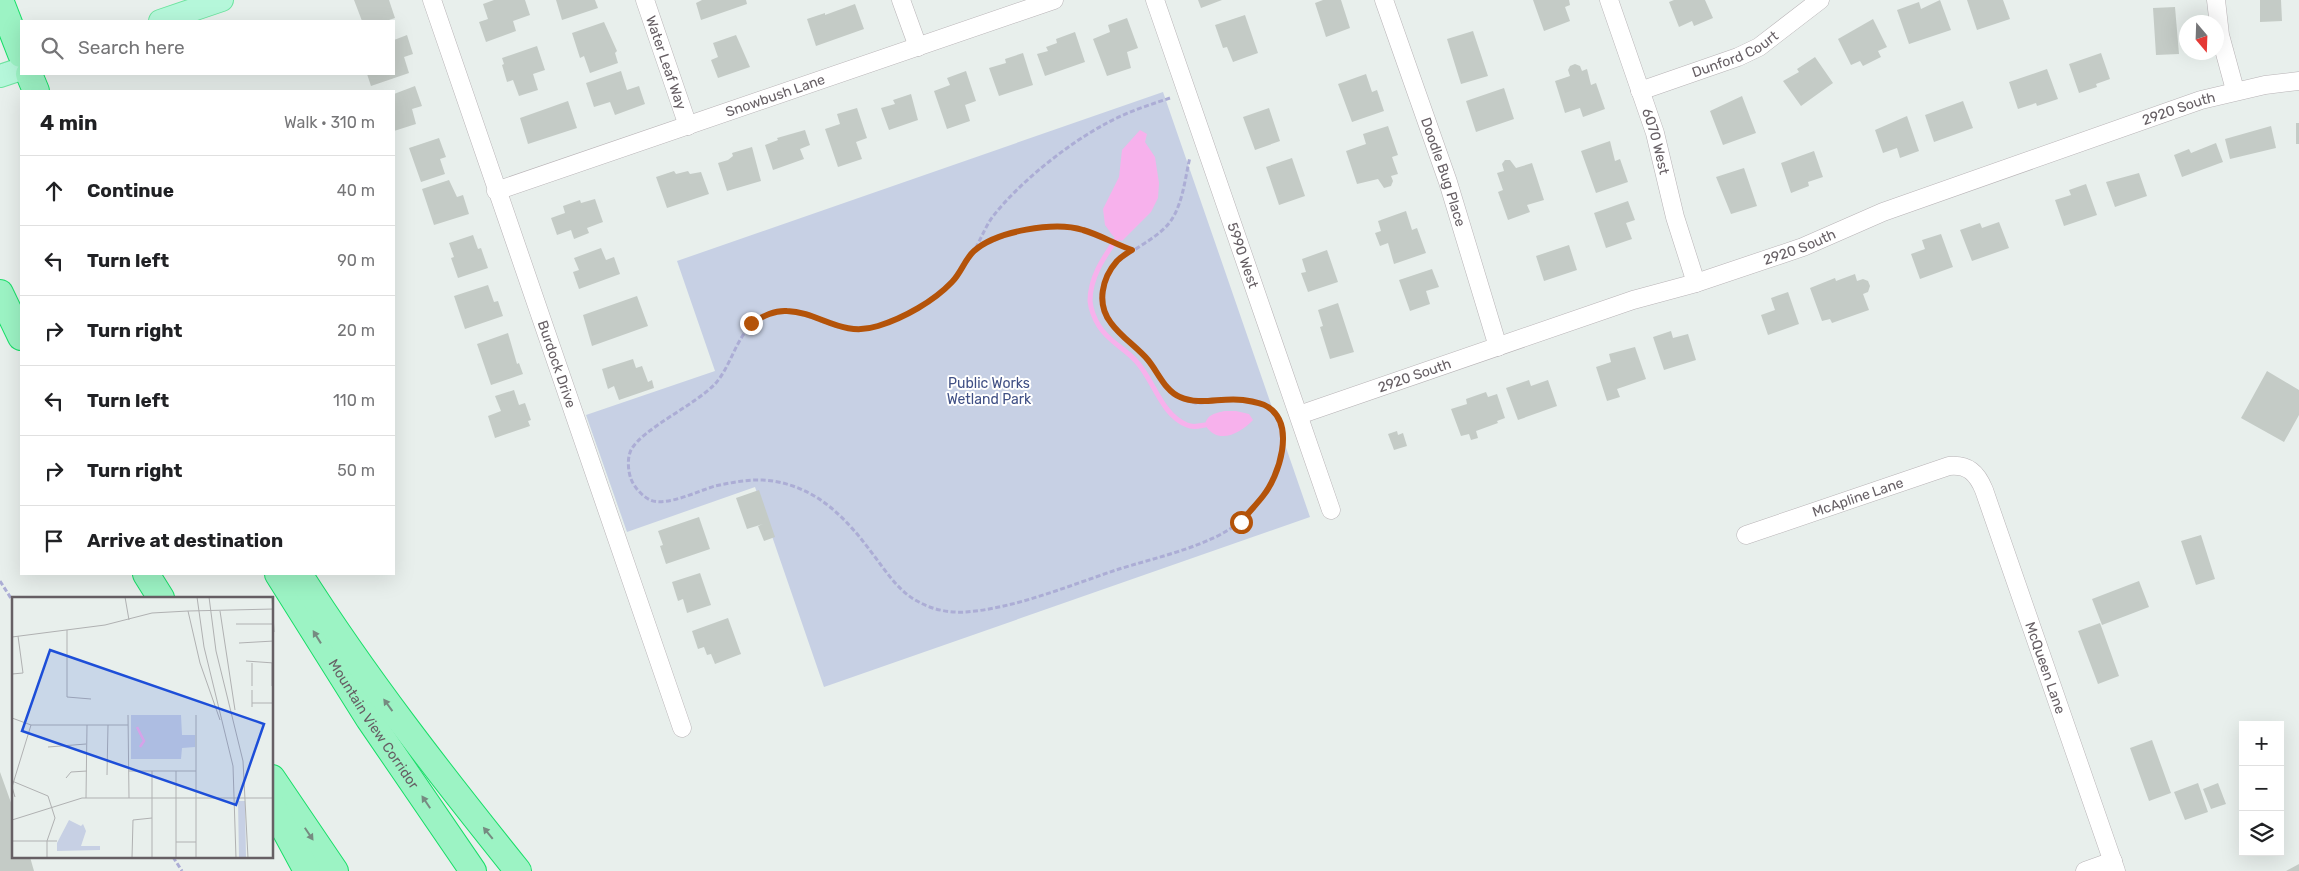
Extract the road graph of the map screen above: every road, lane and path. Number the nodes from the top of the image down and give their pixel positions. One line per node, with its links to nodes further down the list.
1 (222, 0): 12 (main road)
2 (432, 0): 25 (street, Burdock Drive)
3 (645, 0): 23 (street, Water Leaf Way)
4 (901, 0): 13 (street)
5 (1054, 0): 13 (street, Snowbush Lane)
6 (1155, 0): 32 (street, 5990 West)
7 (1384, 0): 31 (street, Doodle Bug Place)
8 (1609, 0): 21 (street, 6070 West)
9 (1820, 0): 21 (street, Dunford Court)
10 (2216, 0): 20 (street)
11 (2, 5): 14 (highway)
12 (163, 20)
13 (918, 47): 23 (street, Snowbush Lane)
14 (20, 51)
15 (20, 69): 17 (main road)
16 (29, 75): 19 (highway)
17 (0, 76)
18 (2299, 81): 20 (street, 2920 South)
19 (36, 90)
20 (2235, 90): 28 (street, 2920 South)
21 (1640, 91): 28 (street, 6070 West)
22 (1171, 97): 26 (path)
23 (688, 126): 25 (street, Snowbush Lane)
24 (1190, 157): 27 (path)
25 (496, 191): 42 (street, Burdock Drive)
26 (974, 250): 27 (path); 27 (path)
27 (1132, 250)
28 (1696, 283): 31 (street, 2920 South)
29 (0, 293): 30 (highway)
30 (20, 335)
31 (1498, 347): 32 (street, 2920 South)
32 (1299, 415): 34 (street, 5990 West)
33 (1969, 468): 35 (street, McApline Lane); 46 (street, McQueen Lane)
34 (1331, 510)
35 (1746, 535)
36 (147, 575): 40 (highway)
37 (279, 575): 50 (highway, Mountain View Corridor, one-way to 37)
38 (300, 575): 51 (highway, one-way to 38)
39 (0, 581): 41 (path)
40 (160, 597)
41 (12, 600)
42 (682, 728)
43 (274, 781): 49 (highway, one-way to 49)
44 (274, 810): 48 (highway)
45 (174, 858): 47 (path)
46 (2115, 866): 52 (street)
47 (182, 871)
48 (307, 871)
49 (335, 871)
50 (473, 871)
51 (518, 871)
52 (2084, 871)

